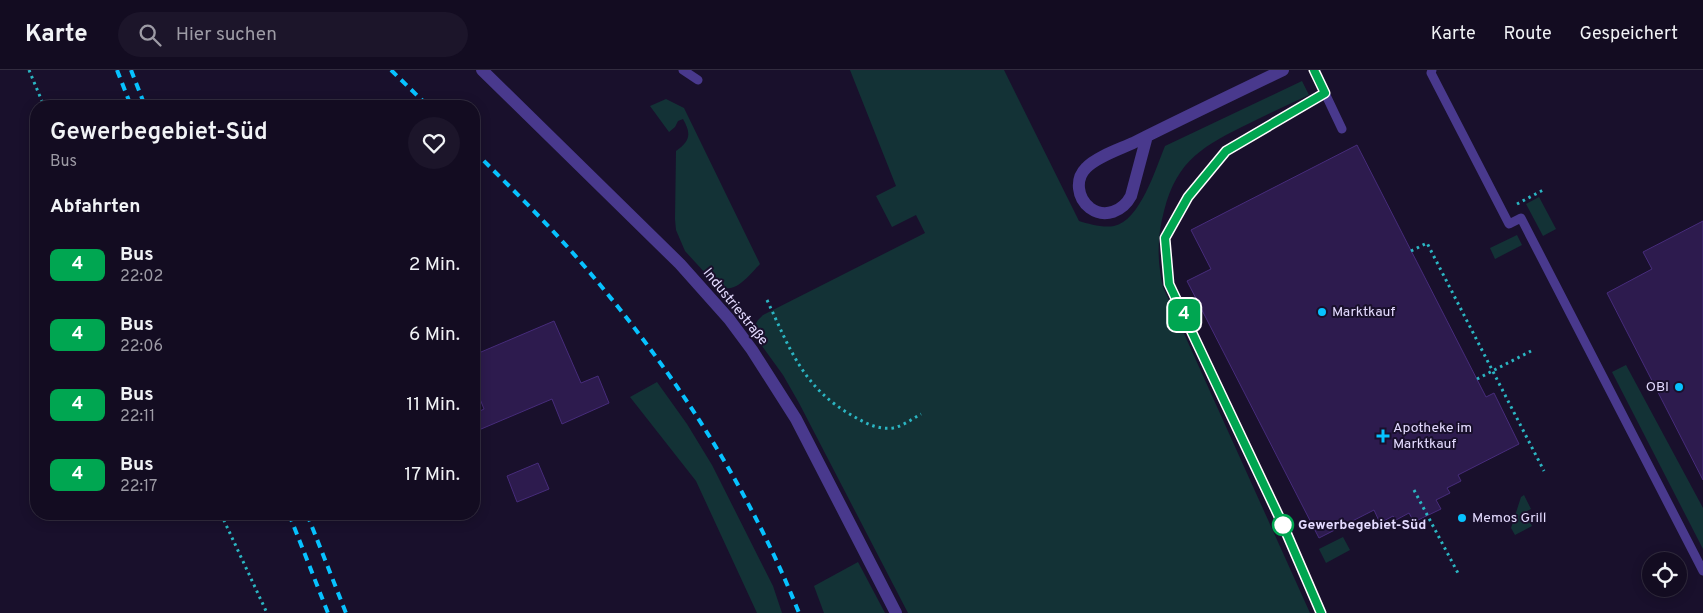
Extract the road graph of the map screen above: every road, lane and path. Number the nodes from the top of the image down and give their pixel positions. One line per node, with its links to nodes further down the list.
1 (29, 70): 9 (path)
2 (482, 70): 26 (street, Industriestraße)
3 (682, 70): 7 (lane)
4 (1283, 70): 11 (street)
5 (1314, 70): 8 (lane)
6 (1432, 70): 13 (lane)
7 (698, 80)
8 (1325, 93): 10 (lane); 27 (lane)
9 (42, 100)
10 (1342, 129)
11 (1147, 136): 11 (street)
12 (1545, 189): 13 (path)
13 (1502, 211): 23 (lane)
14 (1411, 251): 17 (path)
15 (767, 300): 19 (path)
16 (1531, 352): 17 (path)
17 (1493, 371): 18 (path); 20 (path)
18 (1477, 379)
19 (921, 414)
20 (1544, 471)
21 (1414, 490): 24 (path)
22 (224, 520): 25 (path)
23 (1703, 571)
24 (1459, 575)
25 (267, 613)
26 (896, 613)
27 (1321, 613)

